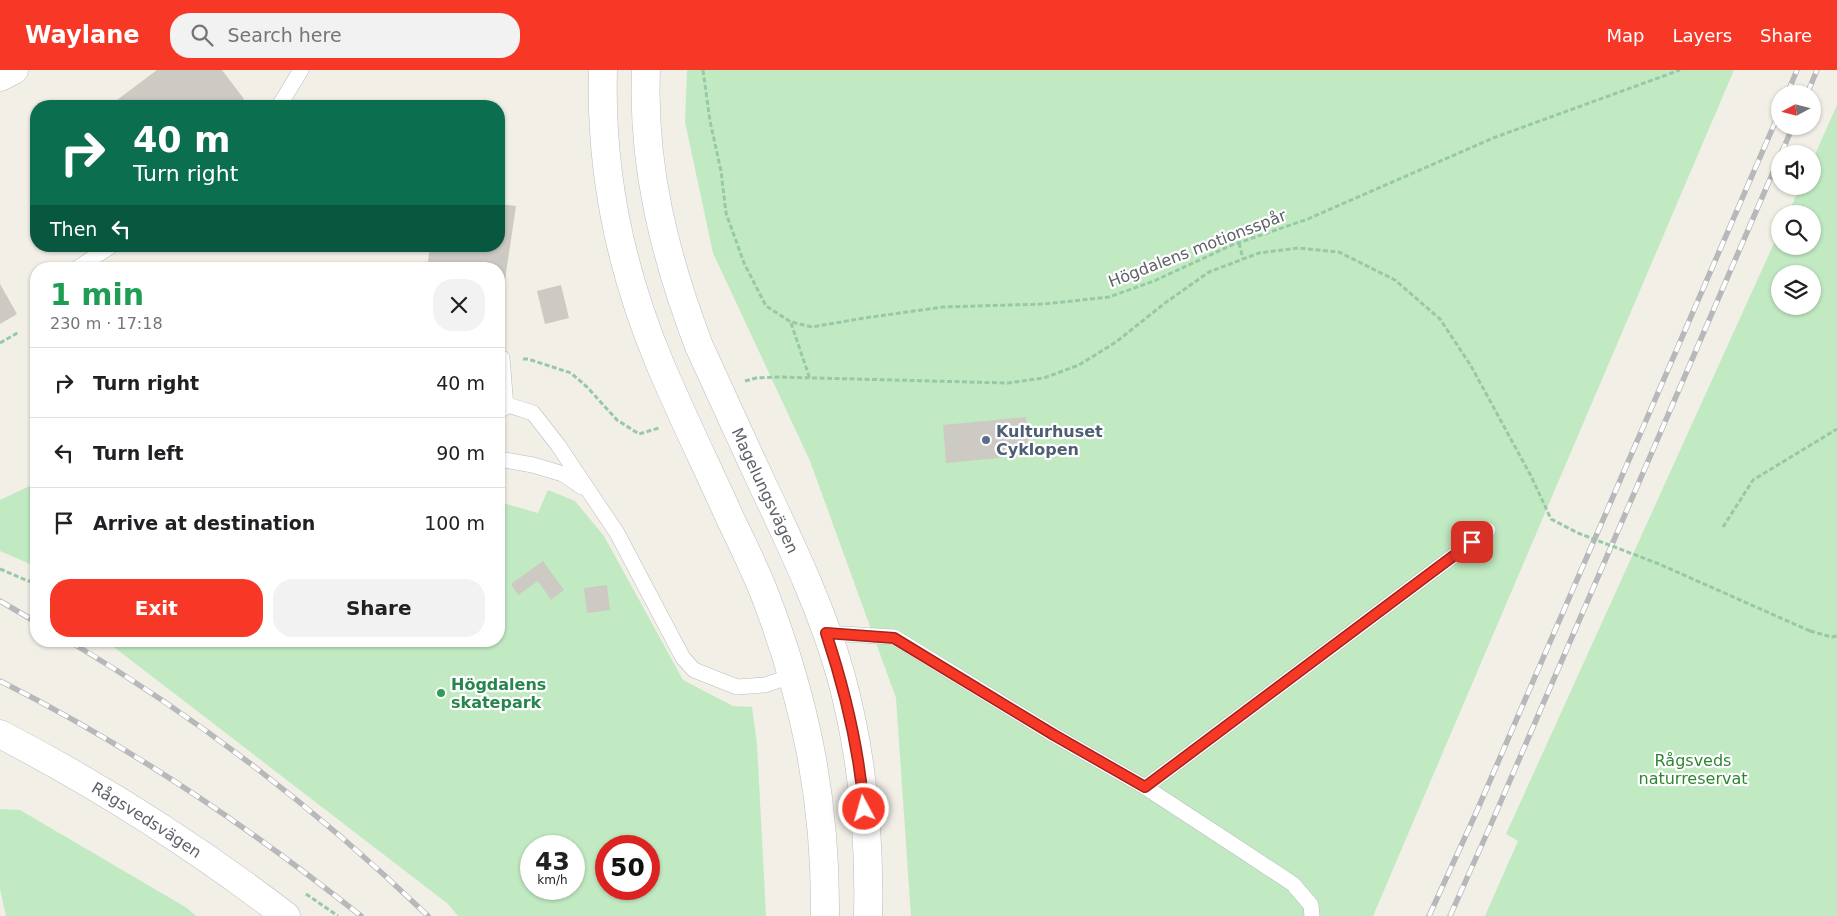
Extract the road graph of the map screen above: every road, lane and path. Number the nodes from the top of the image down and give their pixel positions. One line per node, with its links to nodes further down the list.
1 (14, 70): 7 (main road)
2 (301, 70): 8 (lane)
3 (603, 70): 20 (main road)
4 (646, 70): 18 (main road, Magelungsvägen)
5 (703, 70): 13 (path, Högdalens motionsspår)
6 (1680, 70): 9 (path, Högdalens motionsspår)
7 (0, 77)
8 (283, 100)
9 (1239, 242): 11 (path); 13 (path, Högdalens motionsspår)
10 (102, 252): 12 (lane)
11 (1243, 259): 17 (path); 29 (path, bridge)
12 (87, 262)
13 (791, 322): 17 (path)
14 (19, 332): 15 (path)
15 (0, 342)
16 (505, 358): 20 (path)
17 (810, 378): 18 (path)
18 (722, 396): 28 (main road, Magelungsvägen)
19 (505, 407): 23 (lane)
20 (683, 416): 30 (main road)
21 (1837, 429): 24 (path)
22 (505, 460): 23 (lane)
23 (589, 493): 30 (lane)
24 (1723, 527)
25 (1488, 530): 32 (lane)
26 (0, 569): 27 (path)
27 (30, 581)
28 (826, 633): 32 (lane); 35 (main road, Magelungsvägen)
29 (1837, 636)
30 (794, 675): 34 (main road)
31 (0, 734): 33 (main road, Rågsvedsvägen)
32 (1145, 787): 36 (lane)
33 (286, 916)
34 (825, 916)
35 (868, 916)
36 (1312, 916)

